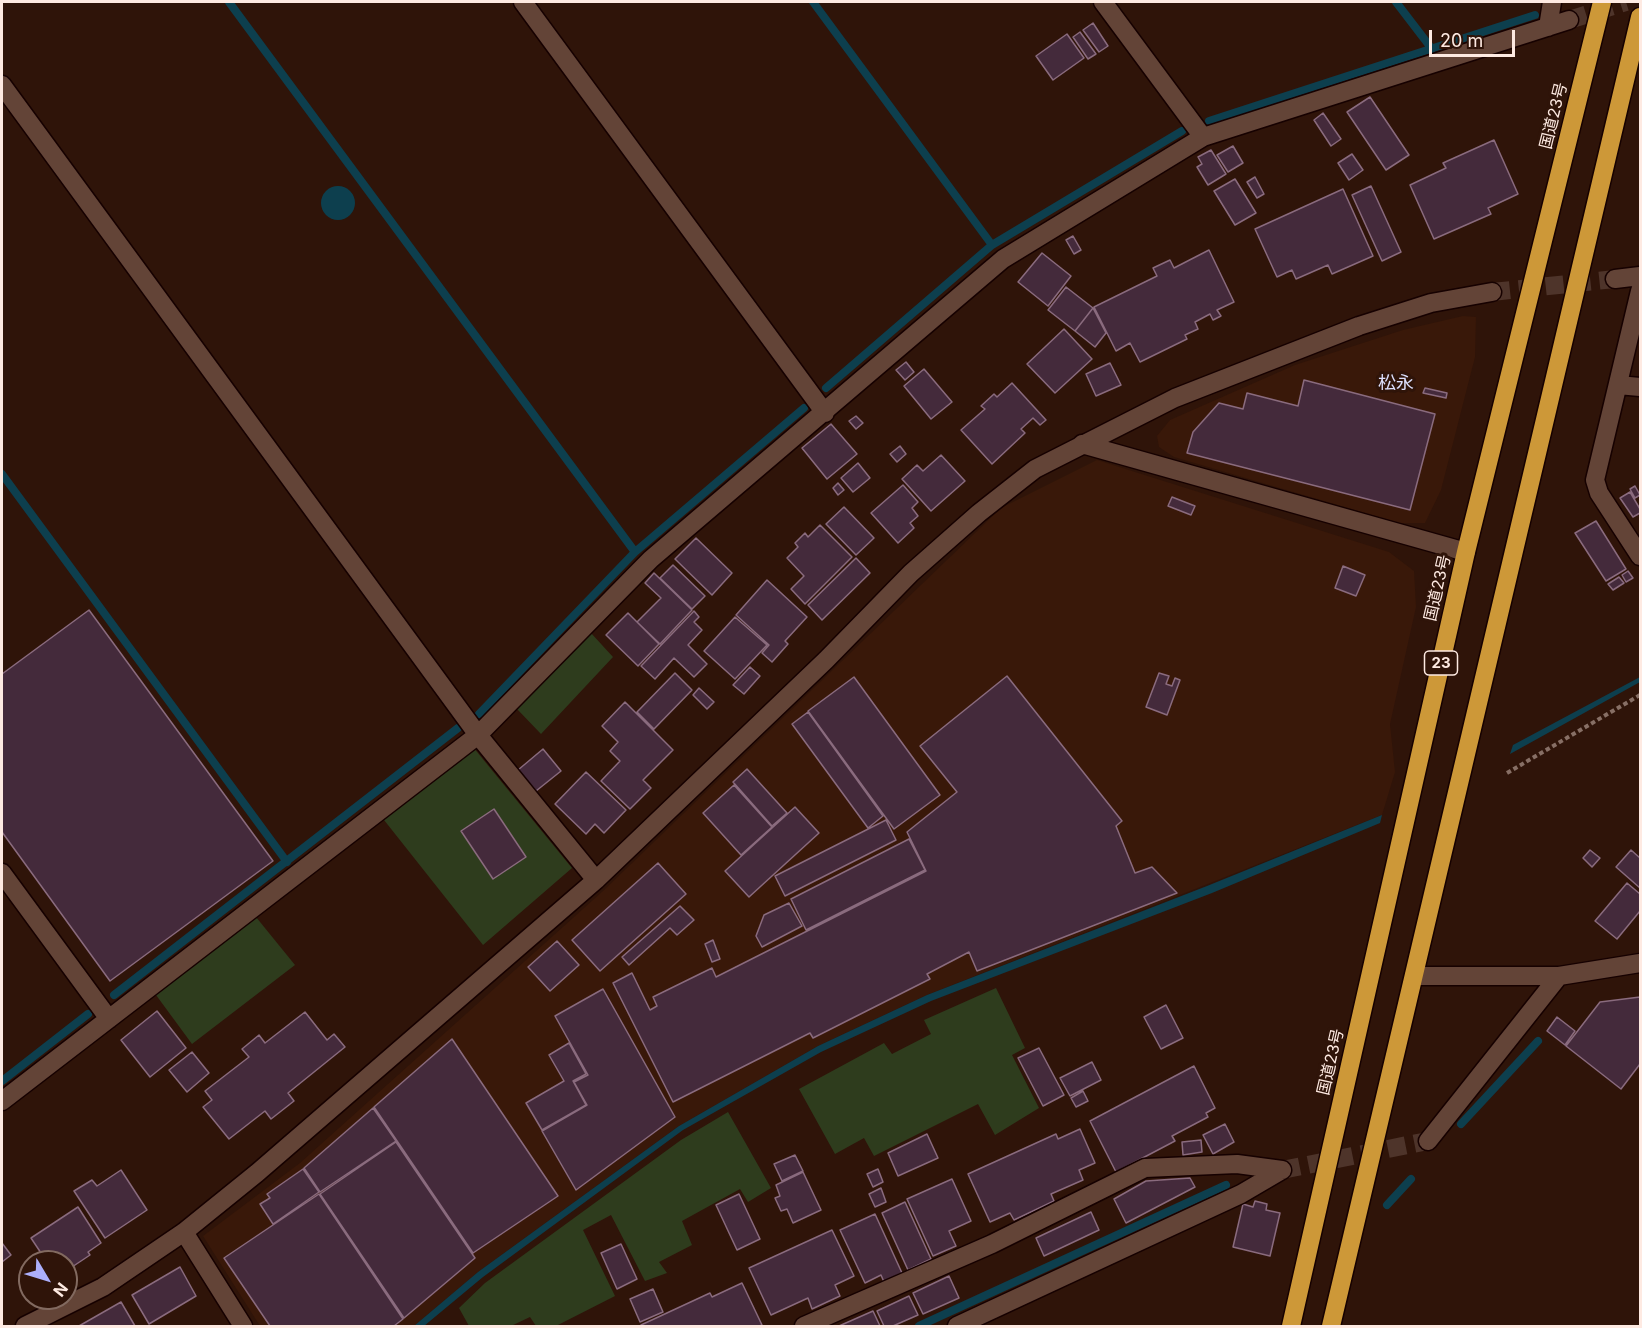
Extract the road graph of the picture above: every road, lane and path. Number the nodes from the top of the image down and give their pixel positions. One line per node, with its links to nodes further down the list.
1 (523, 2): 16 (street)
2 (1103, 2): 9 (street)
3 (1552, 2): 7 (street)
4 (1602, 2): 18 (highway, 国道23号 / 23)
5 (1641, 16): 26 (highway)
6 (1569, 20): 7 (street)
7 (1548, 27): 9 (street)
8 (2, 85): 21 (street)
9 (1203, 137): 16 (street)
10 (1641, 276): 11 (street)
11 (1615, 279)
12 (1641, 291): 14 (street)
13 (1492, 292): 17 (street)
14 (1618, 385): 15 (street); 19 (street)
15 (1641, 387)
16 (825, 413): 21 (street)
17 (1082, 444): 18 (street); 24 (street)
18 (1466, 552): 36 (highway, 国道23号 / 23)
19 (1641, 556)
20 (1641, 695): 22 (path)
21 (478, 735): 24 (street); 28 (street)
22 (1508, 772)
23 (2, 873): 28 (street)
24 (596, 880): 31 (street)
25 (1641, 963): 27 (street)
26 (1414, 976): 27 (street); 37 (highway)
27 (1559, 976): 30 (street)
28 (109, 1019): 29 (street)
29 (2, 1101)
30 (1428, 1141)
31 (184, 1232): 32 (street); 33 (street)
32 (26, 1326)
33 (243, 1326)
34 (804, 1326): 35 (street)
35 (957, 1326)
36 (1291, 1326)
37 (1331, 1326)

